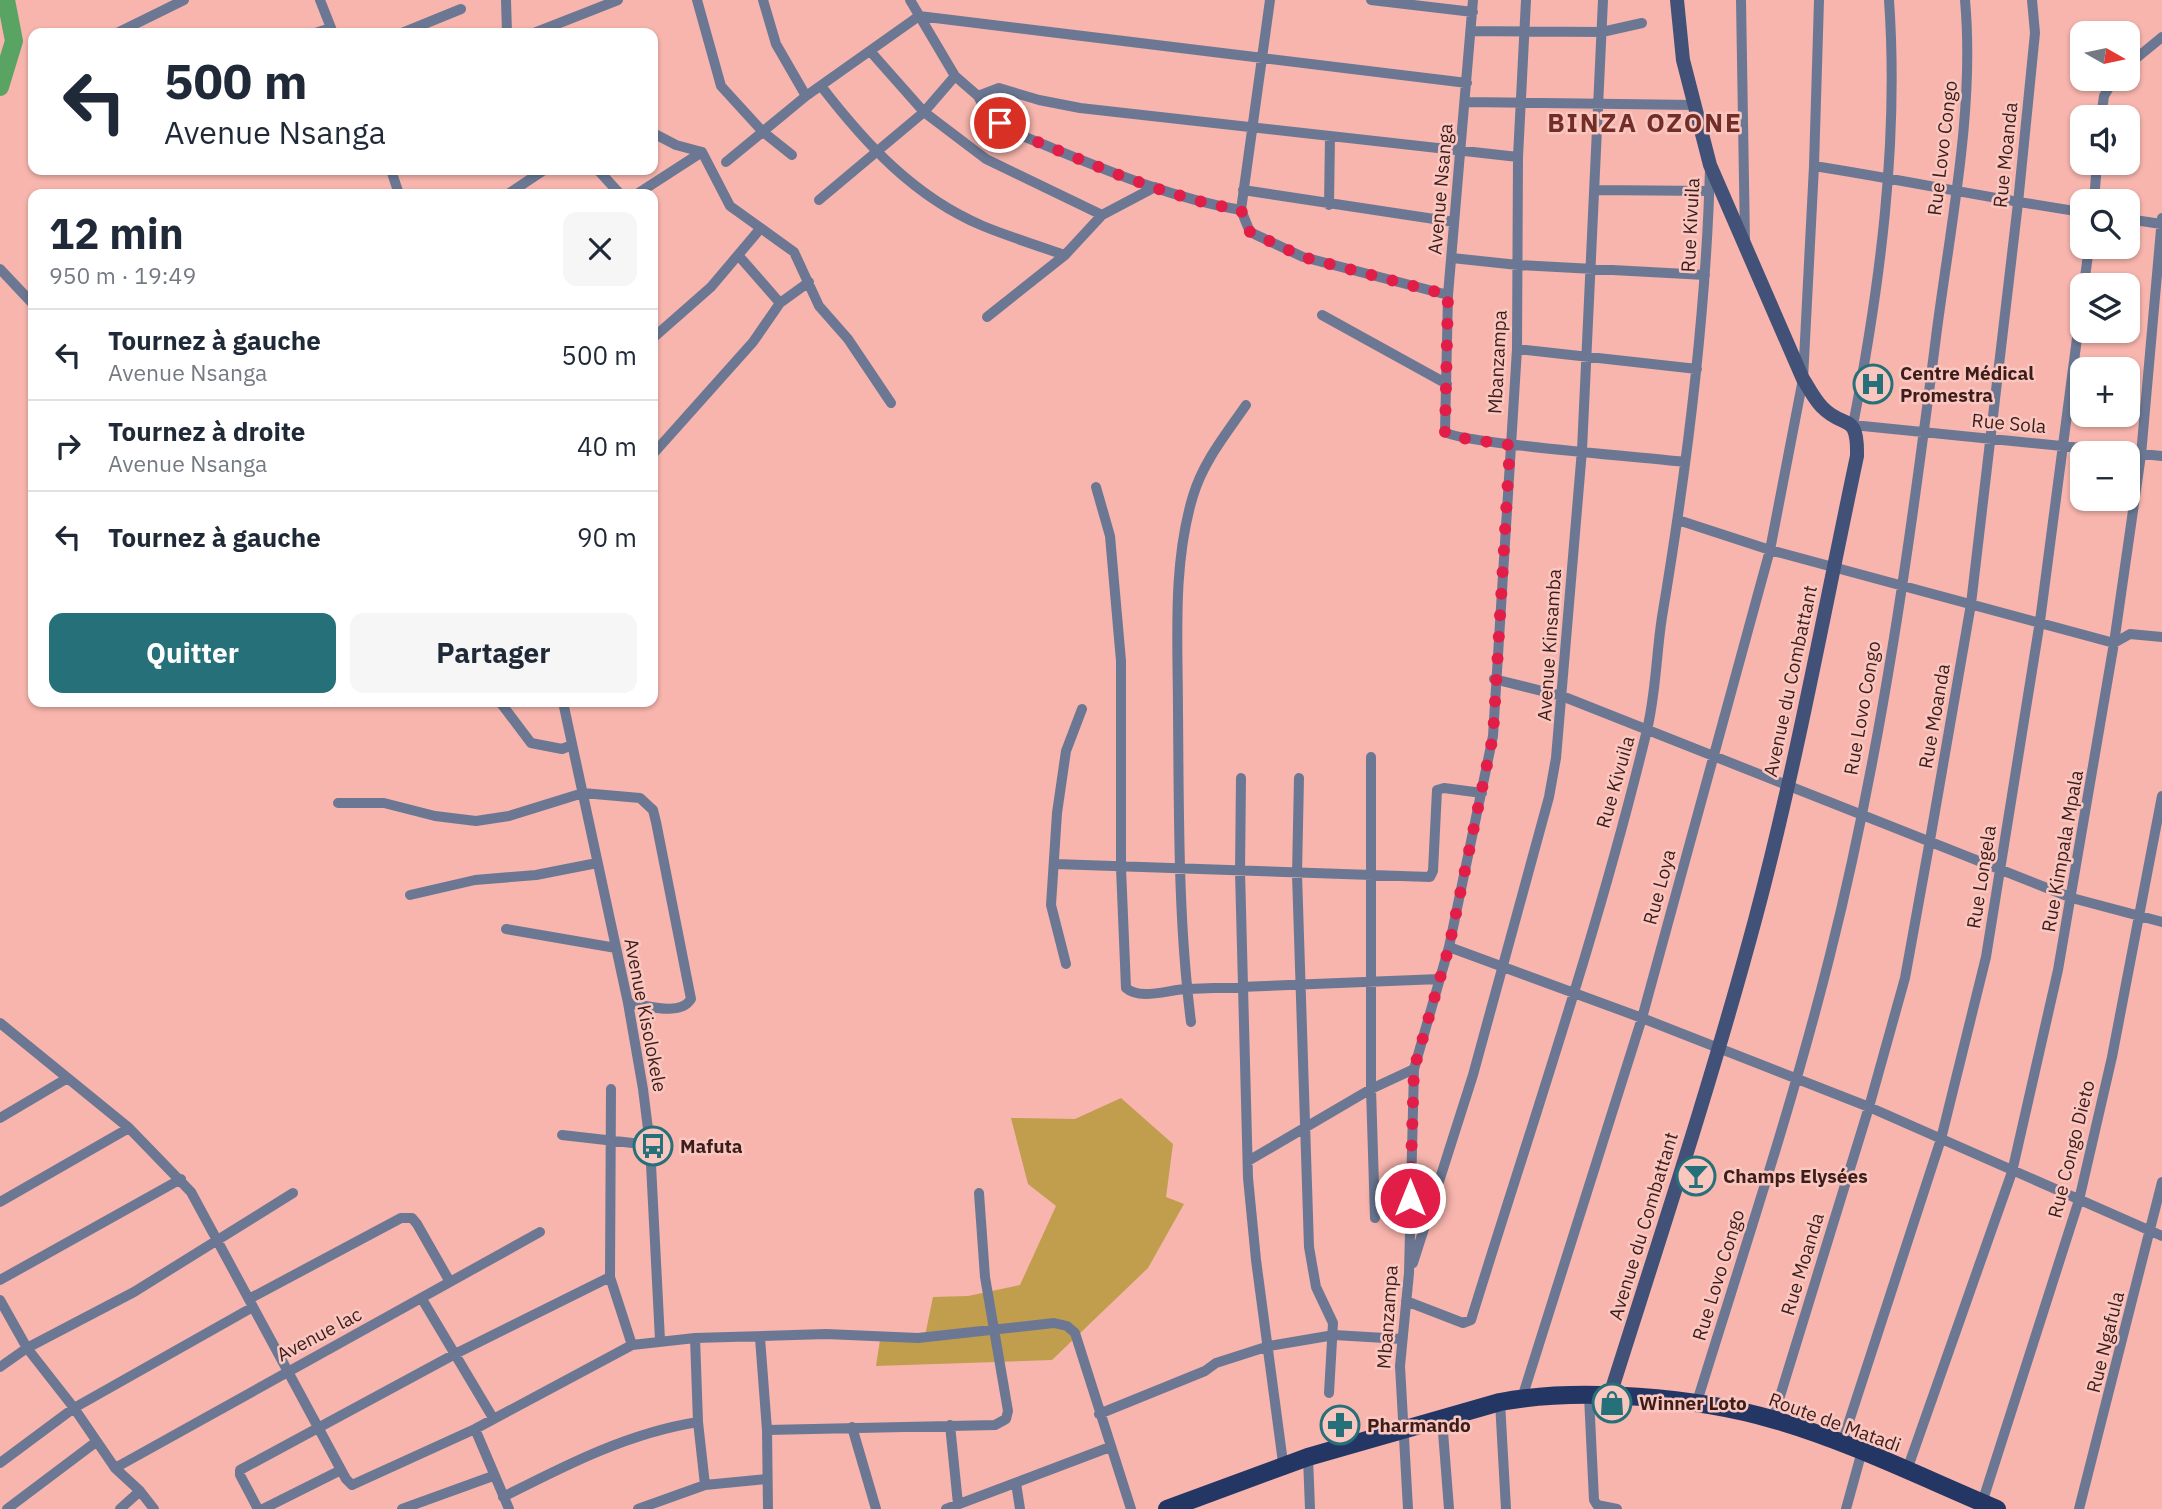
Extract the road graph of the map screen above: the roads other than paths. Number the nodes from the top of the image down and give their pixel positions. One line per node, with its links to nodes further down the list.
1 (184, 0): 22 (street)
2 (320, 0): 23 (street)
3 (506, 0): 25 (street)
4 (697, 0): 45 (street)
5 (763, 0): 37 (street)
6 (910, 0): 20 (street)
7 (1270, 0): 33 (street)
8 (1371, 0): 18 (street)
9 (1525, 0): 27 (street, Mbanzampa)
10 (1603, 0): 29 (street, Avenue Kinsamba)
11 (1676, 0): 42 (street)
12 (1741, 0): 77 (street)
13 (1819, 0): 55 (street, Rue Loya)
14 (1889, 0): 58 (street)
15 (1965, 0): 66 (street, Rue Lovo Congo)
16 (2032, 0): 68 (street, Rue Moanda)
17 (614, 1): 26 (street)
18 (1473, 6): 28 (street, Avenue Nsanga)
19 (461, 9): 24 (street)
20 (919, 16): 31 (street); 33 (street); 34 (street)
21 (1642, 23): 29 (street)
22 (127, 28)
23 (331, 28)
24 (414, 28)
25 (508, 28)
26 (546, 28)
27 (1524, 30): 28 (street); 29 (street); 40 (street, Mbanzampa)
28 (1471, 31): 35 (street, Avenue Nsanga)
29 (1602, 32): 41 (street, Avenue Kinsamba)
30 (2162, 37): 32 (street)
31 (870, 51): 36 (street); 43 (street)
32 (2140, 55)
33 (1263, 56): 35 (street); 44 (street)
34 (955, 76): 38 (street); 43 (street)
35 (1467, 83): 39 (street, Avenue Nsanga)
36 (821, 86): 37 (street); 50 (street)
37 (806, 96): 45 (street)
38 (978, 96): 44 (street); 59 (street)
39 (1466, 102): 40 (street); 48 (street, Avenue Nsanga)
40 (1521, 103): 41 (street); 52 (street, Mbanzampa)
41 (1600, 105): 42 (street); 64 (street, Avenue Kinsamba)
42 (1695, 105): 54 (street)
43 (924, 112): 50 (street); 72 (street)
44 (1254, 127): 47 (street); 63 (street)
45 (763, 132): 51 (street); 53 (street)
46 (658, 136): 49 (street)
47 (1330, 136): 48 (street); 69 (street)
48 (1460, 151): 52 (street); 75 (street, Avenue Nsanga)
49 (702, 152): 62 (street); 76 (street)
50 (877, 153): 67 (street); 79 (street)
51 (792, 155)
52 (1518, 157): 81 (street, Mbanzampa)
53 (726, 162)
54 (1710, 165): 65 (street, Rue Kivuila); 77 (street)
55 (1814, 166): 58 (street); 96 (street, Rue Loya)
56 (538, 175): 60 (street)
57 (603, 175): 61 (street)
58 (1889, 178): 66 (street); 100 (street)
59 (1155, 187): 70 (street); 72 (street)
60 (517, 189)
61 (615, 189)
62 (645, 189)
63 (1243, 190): 69 (street); 70 (street)
64 (1595, 191): 65 (street); 83 (street, Avenue Kinsamba)
65 (1709, 191): 84 (street, Rue Kivuila)
66 (1954, 193): 68 (street); 101 (street, Rue Lovo Congo)
67 (819, 200)
68 (2018, 202): 71 (street); 102 (street, Rue Moanda)
69 (1329, 205): 75 (street)
70 (1241, 210): 86 (street)
71 (2070, 210)
72 (1102, 215): 79 (street)
73 (2140, 220): 74 (street)
74 (2162, 221): 107 (street, Rue Kimpala Mpala)
75 (1454, 222): 80 (street, Avenue Nsanga)
76 (760, 229): 78 (street); 85 (street)
77 (1745, 250): 96 (street)
78 (738, 255): 88 (street); 91 (street)
79 (1065, 255): 90 (street)
80 (1452, 258): 81 (street); 86 (street, Avenue Nsanga)
81 (1518, 265): 83 (street); 93 (street, Mbanzampa)
82 (0, 269): 87 (street)
83 (1591, 269): 84 (street); 94 (street, Avenue Kinsamba)
84 (1705, 275): 95 (street, Rue Kivuila)
85 (809, 282): 88 (street); 98 (street)
86 (1448, 295): 97 (street, Avenue Nsanga)
87 (28, 299)
88 (780, 303): 105 (street)
89 (1322, 315): 97 (street)
90 (987, 317)
91 (658, 334)
92 (2077, 343): 104 (street, Rue Longela)
93 (1517, 349): 94 (street); 103 (street, Mbanzampa)
94 (1585, 358): 95 (street); 106 (street, Avenue Kinsamba)
95 (1697, 369): 109 (street, Rue Kivuila)
96 (1803, 379): 100 (street); 112 (street, Rue Loya)
97 (1447, 384): 103 (street, Avenue Nsanga)
98 (891, 403)
99 (1247, 405): 141 (street)
100 (1853, 425): 101 (street, Rue Sola); 113 (street, Avenue du Combattant)
101 (1924, 433): 102 (street, Rue Sola); 114 (street, Rue Lovo Congo)
102 (1990, 439): 104 (street, Rue Sola); 115 (street, Rue Moanda)
103 (1510, 445): 106 (street, Avenue Nsanga); 119 (street, Mbanzampa)
104 (2064, 445): 107 (street, Rue Sola); 116 (street, Rue Longela)
105 (658, 448)
106 (1582, 450): 109 (street, Avenue Nsanga); 120 (street, Avenue Kinsamba)
107 (2141, 455): 108 (street, Rue Sola); 118 (street, Rue Kimpala Mpala)
108 (2162, 456)
109 (1685, 462): 111 (street, Rue Kivuila)
110 (1096, 487): 139 (street)
111 (1678, 520): 112 (street); 124 (street, Rue Kivuila)
112 (1770, 550): 113 (street); 126 (street, Rue Loya)
113 (1833, 568): 114 (street); 130 (street, Avenue du Combattant)
114 (1902, 585): 115 (street); 135 (street, Rue Lovo Congo)
115 (1971, 604): 116 (street); 136 (street, Rue Moanda)
116 (2040, 621): 118 (street); 140 (street, Rue Longela)
117 (2162, 637): 118 (street)
118 (2114, 643): 146 (street, Rue Kimpala Mpala)
119 (1494, 679): 120 (street); 132 (street, Mbanzampa)
120 (1562, 696): 124 (street); 153 (street, Avenue Kinsamba)
121 (504, 707): 125 (street)
122 (564, 707): 125 (street, Avenue Kisolokele)
123 (1082, 709): 138 (street)
124 (1647, 731): 126 (street); 159 (street, Rue Kivuila)
125 (572, 745): 131 (street, Avenue Kisolokele)
126 (1713, 755): 130 (street); 161 (street, Rue Loya)
127 (1371, 757): 144 (street)
128 (1241, 778): 142 (street)
129 (1299, 778): 143 (street)
130 (1788, 787): 135 (street); 164 (street, Avenue du Combattant)
131 (583, 793): 134 (street); 137 (street, Avenue Kisolokele); 160 (street)
132 (1482, 793): 144 (street); 150 (street, Mbanzampa)
133 (2162, 796): 147 (street, Rue Congo Dieto)
134 (338, 803)
135 (1862, 814): 136 (street); 167 (street, Rue Lovo Congo)
136 (1930, 840): 140 (street); 170 (street, Rue Moanda)
137 (597, 863): 145 (street); 151 (street, Avenue Kisolokele)
138 (1055, 864): 139 (street); 152 (street)
139 (1121, 868): 141 (street); 158 (street)
140 (2000, 868): 146 (street); 175 (street, Rue Longela)
141 (1181, 869): 142 (street); 158 (street)
142 (1240, 871): 143 (street); 157 (street)
143 (1297, 874): 144 (street); 156 (street)
144 (1370, 876): 155 (street)
145 (410, 894)
146 (2072, 898): 147 (street); 179 (street, Rue Kimpala Mpala)
147 (2140, 914): 148 (street); 184 (street, Rue Congo Dieto)
148 (2162, 922)
149 (506, 929): 151 (street)
150 (1449, 947): 153 (street); 154 (street, Mbanzampa)
151 (616, 948): 160 (street, Avenue Kisolokele)
152 (1066, 964)
153 (1502, 968): 159 (street); 191 (street, Avenue Kinsamba)
154 (1440, 979): 155 (street); 165 (street, Mbanzampa)
155 (1373, 982): 156 (street); 169 (street)
156 (1303, 986): 157 (street); 172 (street)
157 (1244, 988): 158 (street); 178 (street)
158 (1186, 989): 162 (street)
159 (1573, 994): 161 (street); 197 (street, Rue Kivuila)
160 (628, 1003): 177 (street, Avenue Kisolokele)
161 (1642, 1018): 164 (street); 214 (street, Rue Loya)
162 (1191, 1022)
163 (2, 1028): 166 (street)
164 (1719, 1049): 167 (street); 212 (street, Avenue du Combattant)
165 (1414, 1069): 169 (street); 191 (street, Mbanzampa)
166 (66, 1079): 171 (street); 173 (street)
167 (1798, 1079): 170 (street); 216 (street, Rue Lovo Congo)
168 (611, 1089): 176 (street)
169 (1371, 1089): 172 (street); 186 (street)
170 (1869, 1107): 175 (street); 221 (street, Rue Moanda)
171 (0, 1118)
172 (1307, 1126): 178 (street); 200 (street)
173 (129, 1128): 180 (street); 185 (street)
174 (562, 1135): 176 (street)
175 (1941, 1139): 179 (street); 230 (street, Rue Longela)
176 (611, 1141): 177 (street); 192 (street)
177 (650, 1145): 204 (street, Avenue Kisolokele)
178 (1248, 1161): 206 (street)
179 (2012, 1172): 184 (street); 238 (street, Rue Kimpala Mpala)
180 (181, 1179): 190 (street); 193 (street)
181 (2162, 1182): 187 (street, Rue Ngafula)
182 (293, 1193): 190 (street)
183 (979, 1194): 199 (street)
184 (2079, 1200): 187 (street); 246 (street, Rue Congo Dieto)
185 (0, 1202)
186 (1375, 1218)
187 (2150, 1231): 189 (street); 266 (street, Rue Ngafula)
188 (540, 1232): 194 (street, Avenue lac)
189 (2162, 1236)
190 (217, 1239): 198 (street); 207 (street)
191 (1409, 1273): 197 (street, Mbanzampa)
192 (610, 1277): 205 (street); 208 (street)
193 (0, 1280)
194 (450, 1282): 195 (street, Avenue lac); 198 (street)
195 (422, 1299): 208 (street); 210 (street, Avenue lac)
196 (0, 1300): 207 (street)
197 (1406, 1301): 203 (street, Mbanzampa)
198 (251, 1303): 210 (street); 217 (street)
199 (995, 1329): 202 (street); 218 (street); 223 (street)
200 (1334, 1335): 203 (street); 206 (street); 211 (street)
201 (695, 1338): 202 (street); 204 (street); 222 (street)
202 (760, 1338): 228 (street)
203 (1402, 1339): 227 (street, Mbanzampa)
204 (660, 1340): 205 (street)
205 (632, 1345): 219 (street)
206 (1269, 1346): 218 (street); 236 (street)
207 (27, 1348): 209 (street); 217 (street)
208 (455, 1354): 219 (street); 225 (street)
209 (0, 1367)
210 (288, 1371): 225 (street); 235 (street, Avenue lac)
211 (1329, 1393)
212 (1610, 1395): 213 (main road, Route de Matadi); 216 (main road, Route de Matadi)
213 (1589, 1396): 214 (main road, Route de Matadi); 264 (street)
214 (1522, 1398): 215 (main road, Route de Matadi)
215 (1500, 1402): 220 (main road, Route de Matadi); 263 (street)
216 (1696, 1405): 221 (main road, Route de Matadi)
217 (74, 1408): 229 (street); 234 (street)
218 (1100, 1414): 231 (street)
219 (493, 1418): 226 (street)
220 (1442, 1419): 227 (main road, Route de Matadi); 262 (street)
221 (1773, 1419): 230 (main road, Route de Matadi)
222 (698, 1422): 242 (street); 244 (street)
223 (950, 1425): 224 (street); 245 (street)
224 (852, 1427): 228 (street); 255 (street)
225 (319, 1429): 237 (street); 250 (street)
226 (475, 1429): 237 (street); 239 (street)
227 (1402, 1429): 233 (main road, Route de Matadi); 261 (street, Mbanzampa)
228 (767, 1430): 240 (street)
229 (96, 1442): 235 (street); 247 (street)
230 (1842, 1443): 232 (main road, Route de Matadi)
231 (1111, 1447): 241 (street); 258 (street)
232 (1862, 1451): 238 (main road, Route de Matadi); 265 (street)
233 (1308, 1457): 236 (main road, Route de Matadi); 260 (street)
234 (0, 1463)
235 (115, 1468): 243 (street)
236 (1284, 1468): 259 (main road, Route de Matadi)
237 (341, 1470): 250 (street)
238 (1907, 1471): 246 (main road, Route de Matadi)
239 (493, 1476): 244 (street); 251 (street)
240 (766, 1479): 242 (street); 254 (street)
241 (1016, 1483): 245 (street); 257 (street)
242 (705, 1485): 253 (street)
243 (140, 1491): 248 (street); 249 (street)
244 (503, 1497): 252 (street)
245 (958, 1504): 256 (street)
246 (1989, 1506)
247 (7, 1509)
248 (120, 1509)
249 (154, 1509)
250 (261, 1509)
251 (402, 1509)
252 (509, 1509)
253 (638, 1509)
254 (768, 1509)
255 (876, 1509)
256 (946, 1509)
257 (1020, 1509)
258 (1132, 1509)
259 (1167, 1509)
260 (1310, 1509)
261 (1408, 1509)
262 (1449, 1509)
263 (1506, 1509)
264 (1617, 1509)
265 (1846, 1509)
266 (2079, 1509)

